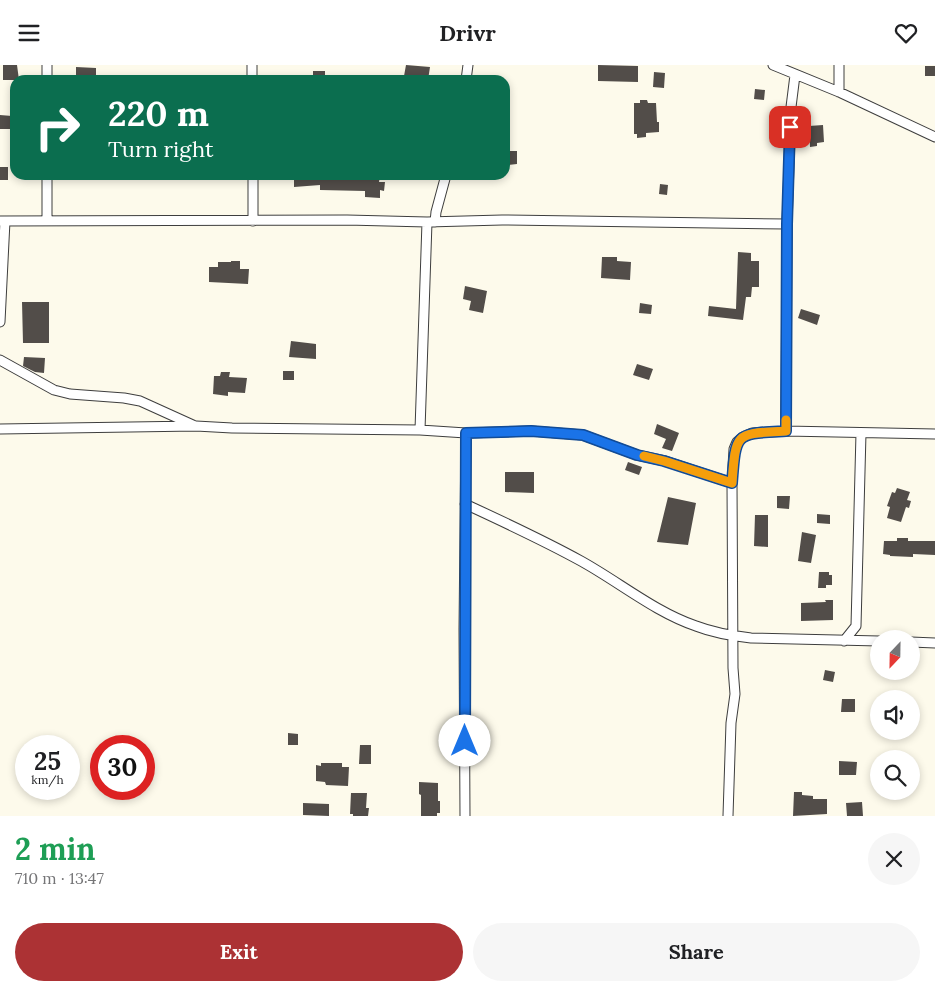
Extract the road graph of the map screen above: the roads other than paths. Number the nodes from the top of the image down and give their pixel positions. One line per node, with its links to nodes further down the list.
1 (773, 65): 3 (street)
2 (839, 65): 4 (street)
3 (795, 75): 4 (street); 13 (street)
4 (840, 92): 5 (street)
5 (935, 137)
6 (47, 180): 10 (street)
7 (253, 180): 11 (street)
8 (445, 180): 12 (street)
9 (2, 221): 10 (street); 14 (street)
10 (47, 221): 11 (street)
11 (253, 221): 12 (street)
12 (431, 222): 13 (street); 18 (street)
13 (787, 224): 19 (street)
14 (0, 322)
15 (0, 360): 16 (street)
16 (196, 426): 17 (street); 18 (street)
17 (0, 429)
18 (420, 431): 20 (street)
19 (786, 431): 21 (street); 23 (street)
20 (466, 433): 23 (street); 24 (street)
21 (861, 433): 22 (street); 25 (street)
22 (935, 434)
23 (732, 483): 26 (street)
24 (465, 504): 26 (street); 31 (street)
25 (856, 626): 27 (street); 28 (street)
26 (733, 636): 27 (street); 32 (street)
27 (844, 641): 28 (street)
28 (868, 641)
29 (920, 642): 30 (street)
30 (935, 643)
31 (465, 816)
32 (728, 816)

